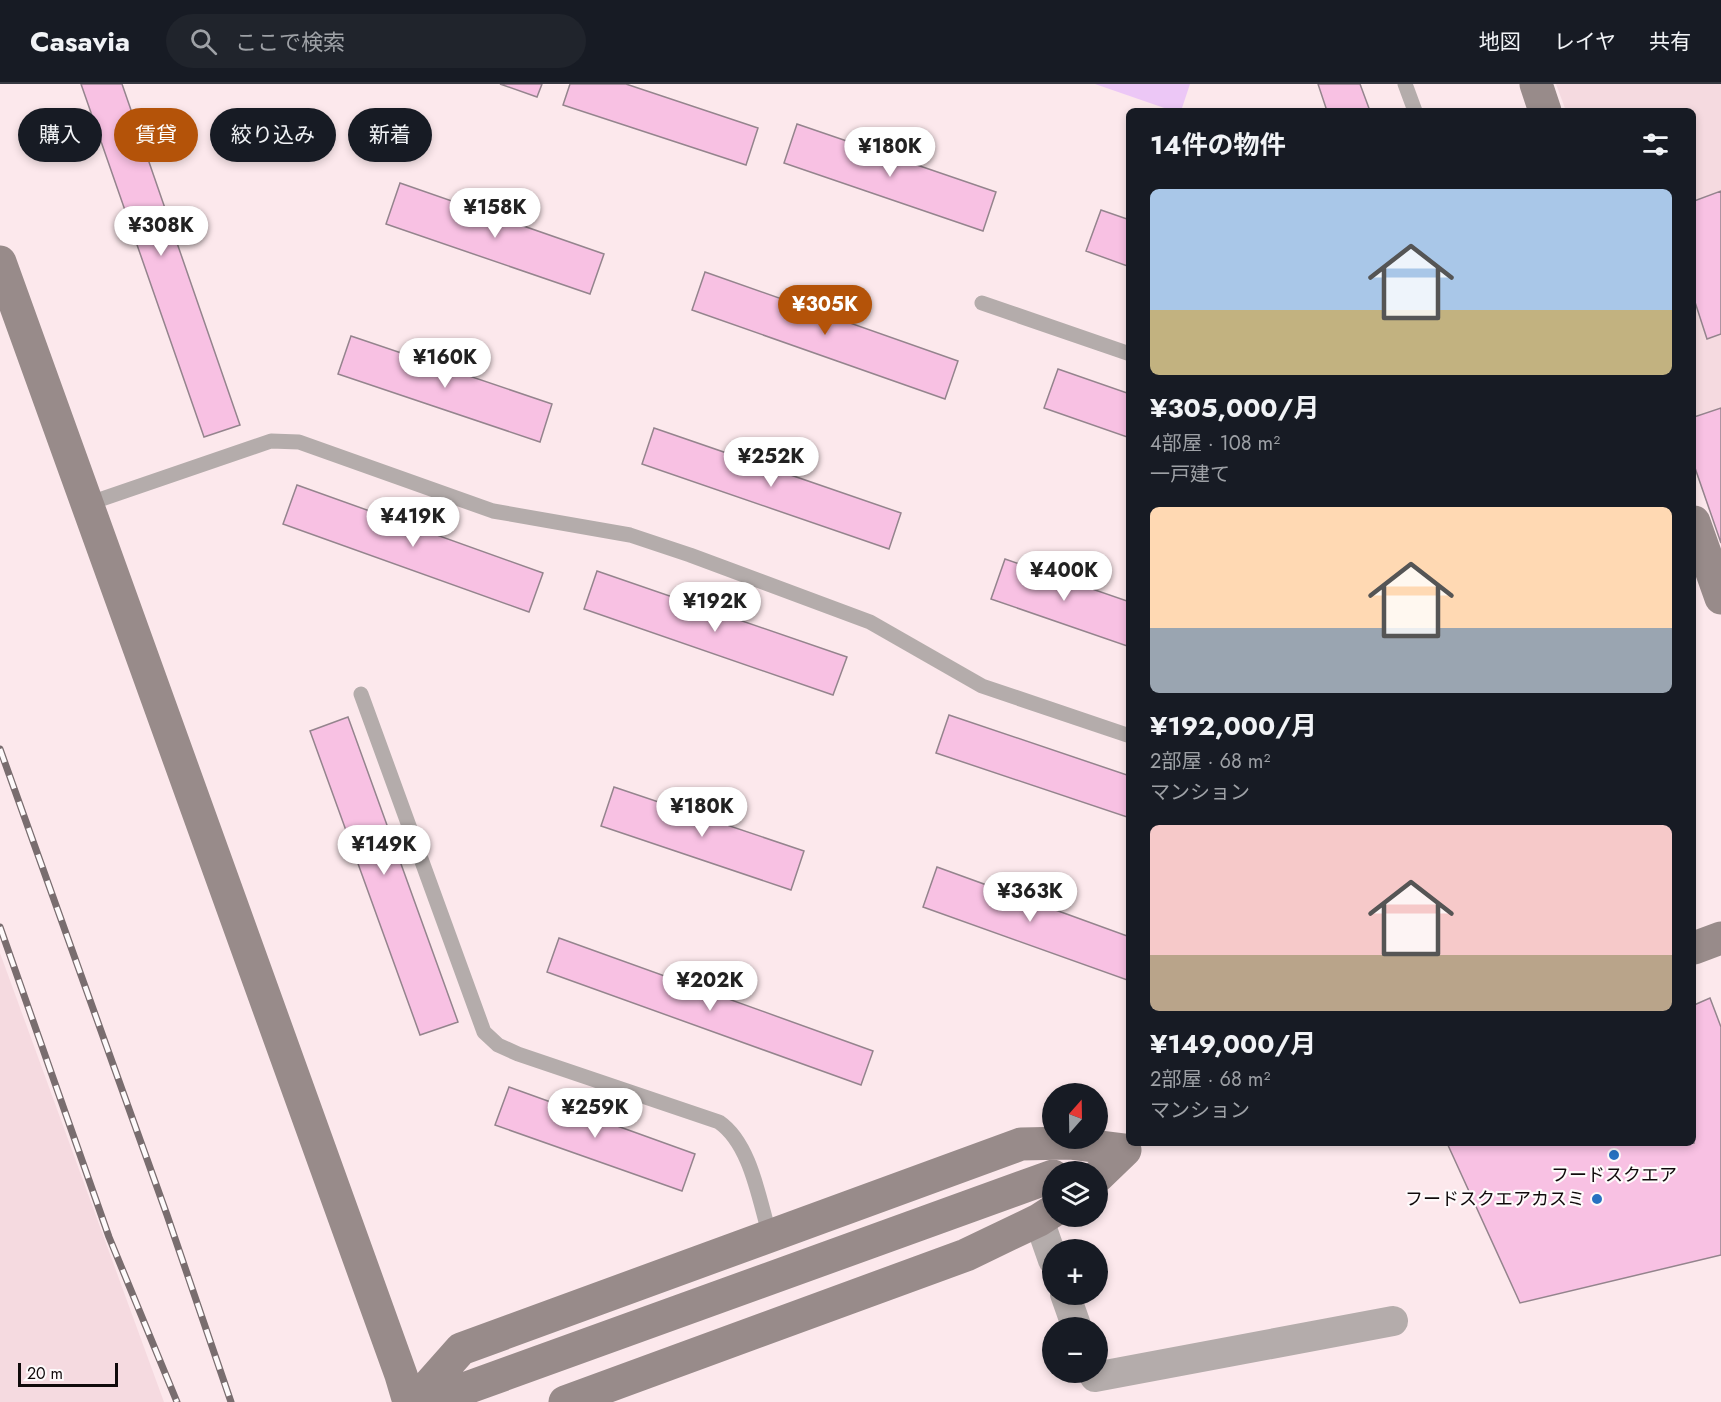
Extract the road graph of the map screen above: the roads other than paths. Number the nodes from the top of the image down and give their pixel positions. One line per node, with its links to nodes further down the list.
1 (1405, 84): 3 (lane)
2 (1536, 84): 4 (street)
3 (1414, 108)
4 (1544, 108)
5 (0, 262): 8 (street)
6 (982, 303): 7 (lane)
7 (1126, 353)
8 (87, 504): 12 (lane); 23 (street)
9 (1696, 528): 10 (street)
10 (1721, 598)
11 (361, 694): 20 (lane)
12 (1126, 735)
13 (1721, 938): 14 (street)
14 (1696, 947)
15 (1135, 1147): 16 (street); 17 (street); 20 (street)
16 (1097, 1161)
17 (1108, 1168)
18 (1042, 1180): 25 (street)
19 (1042, 1217): 26 (street)
20 (770, 1236): 24 (street)
21 (1393, 1321): 22 (street)
22 (1097, 1384)
23 (409, 1402)
24 (414, 1402)
25 (428, 1402)
26 (564, 1402)

